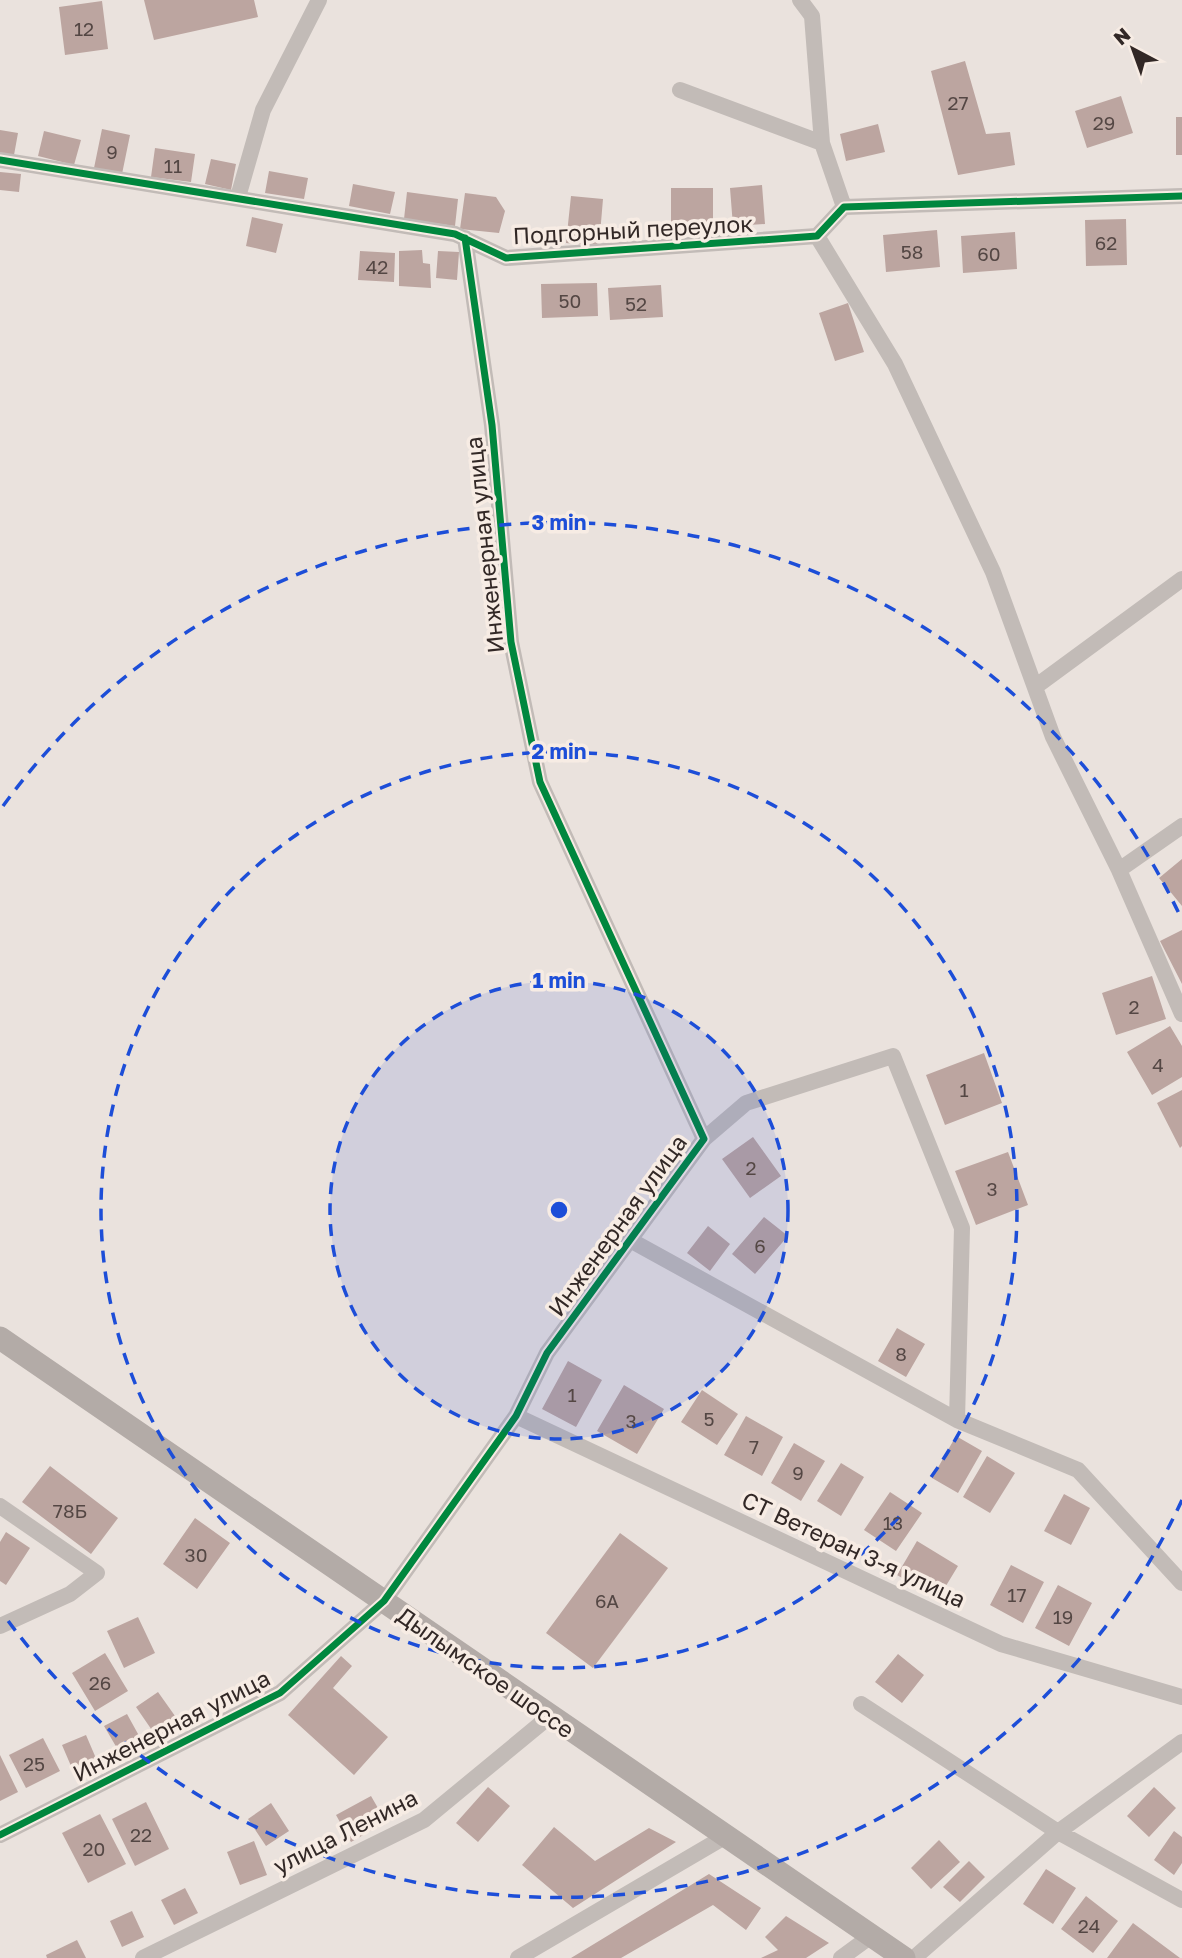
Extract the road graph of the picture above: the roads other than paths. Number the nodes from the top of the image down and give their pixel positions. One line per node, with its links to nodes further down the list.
1 (319, 0): 7 (street)
2 (800, 0): 4 (street)
3 (680, 90): 4 (street)
4 (822, 143): 8 (street)
5 (0, 160): 7 (street, Подгорный переулок)
6 (1182, 196): 8 (street)
7 (238, 197): 10 (street, Подгорный переулок)
8 (844, 207): 9 (street)
9 (817, 236): 10 (street, Подгорный переулок); 12 (street)
10 (465, 238): 16 (street, Инженерная улица)
11 (1182, 579): 12 (street)
12 (1035, 687): 14 (street)
13 (1182, 826): 14 (street)
14 (1119, 870): 15 (street)
15 (1181, 1013)
16 (704, 1139): 17 (street, Инженерная улица); 20 (street)
17 (629, 1240): 19 (street, Инженерная улица); 20 (street)
18 (0, 1338): 23 (main road, Дылымское шоссе)
19 (516, 1416): 23 (street, Инженерная улица); 25 (street, СТ Ветеран 3-я улица)
20 (957, 1420): 22 (street)
21 (0, 1506): 24 (street)
22 (1182, 1583)
23 (384, 1601): 27 (main road, Дылымское шоссе); 30 (street, Инженерная улица)
24 (0, 1626)
25 (1182, 1697)
26 (861, 1704): 29 (street)
27 (550, 1716): 31 (main road, Дылымское шоссе); 34 (street, улица Ленина)
28 (1182, 1742): 29 (street)
29 (1058, 1832): 32 (street); 38 (street)
30 (0, 1835)
31 (726, 1836): 33 (main road, Дылымское шоссе); 35 (street)
32 (1182, 1900)
33 (871, 1936): 36 (street); 37 (main road, Дылымское шоссе)
34 (143, 1958)
35 (518, 1958)
36 (841, 1958)
37 (904, 1958)
38 (914, 1958)

